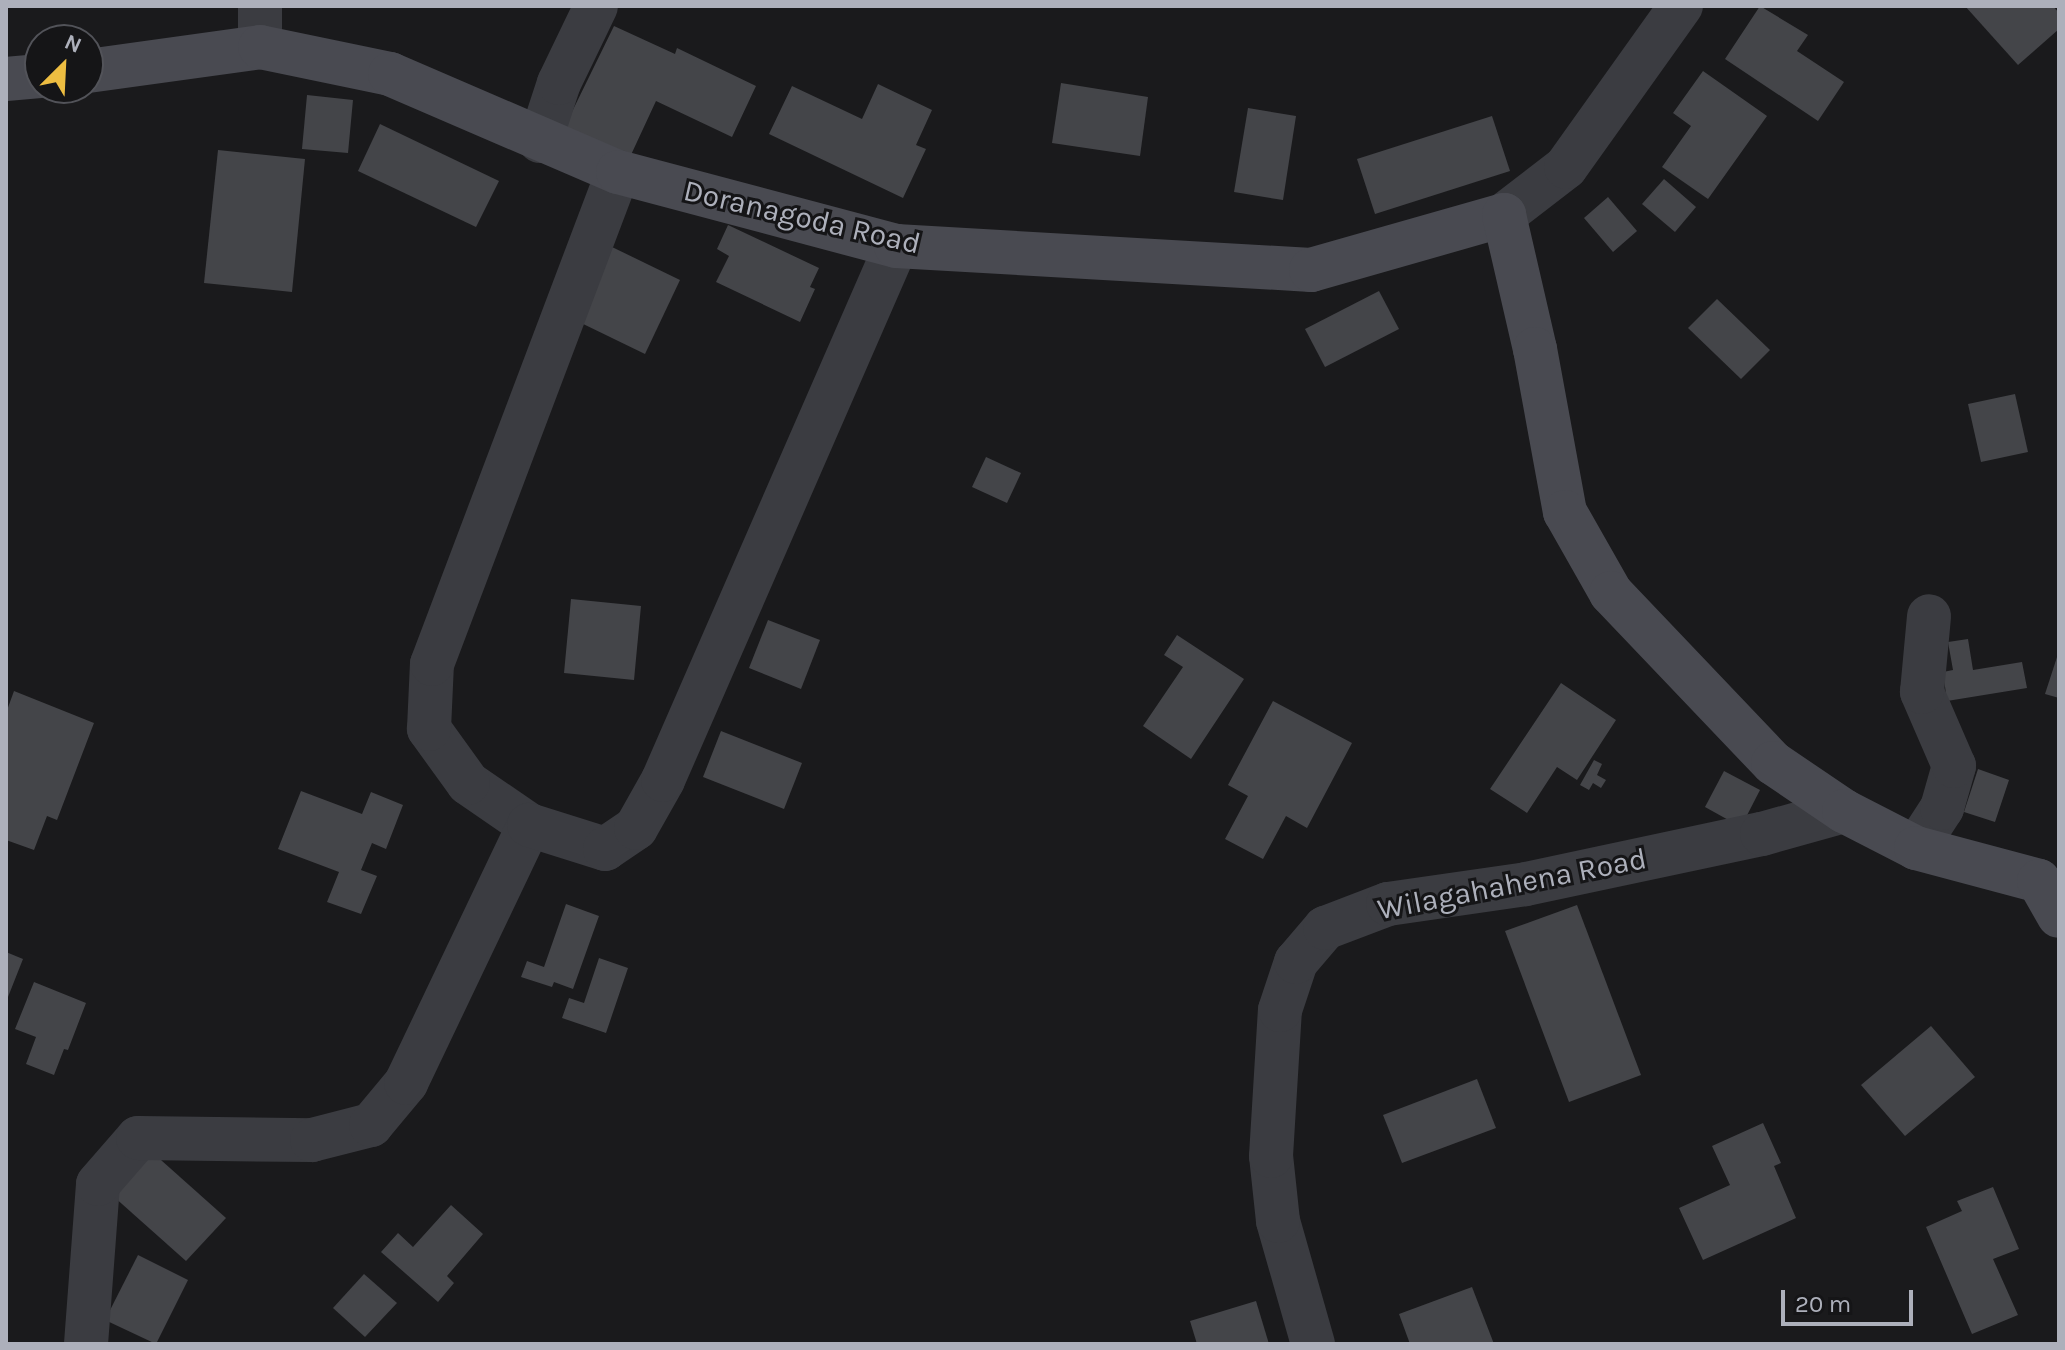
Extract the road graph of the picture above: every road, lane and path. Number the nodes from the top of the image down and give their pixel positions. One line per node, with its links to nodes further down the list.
1 (596, 6): 5 (street)
2 (1681, 6): 7 (street)
3 (260, 26): 4 (street, Doranagoda Road); 5 (street, Doranagoda Road)
4 (104, 67)
5 (540, 141): 6 (street, Doranagoda Road)
6 (618, 172): 8 (street, Doranagoda Road); 11 (street)
7 (1504, 215): 8 (street, Doranagoda Road); 10 (street)
8 (896, 246): 11 (street)
9 (1929, 616): 12 (street)
10 (1844, 811): 12 (street); 15 (street, Wilagahahena Road)
11 (529, 825): 14 (street)
12 (1916, 848): 13 (street)
13 (2059, 916)
14 (86, 1344)
15 (1313, 1344)

